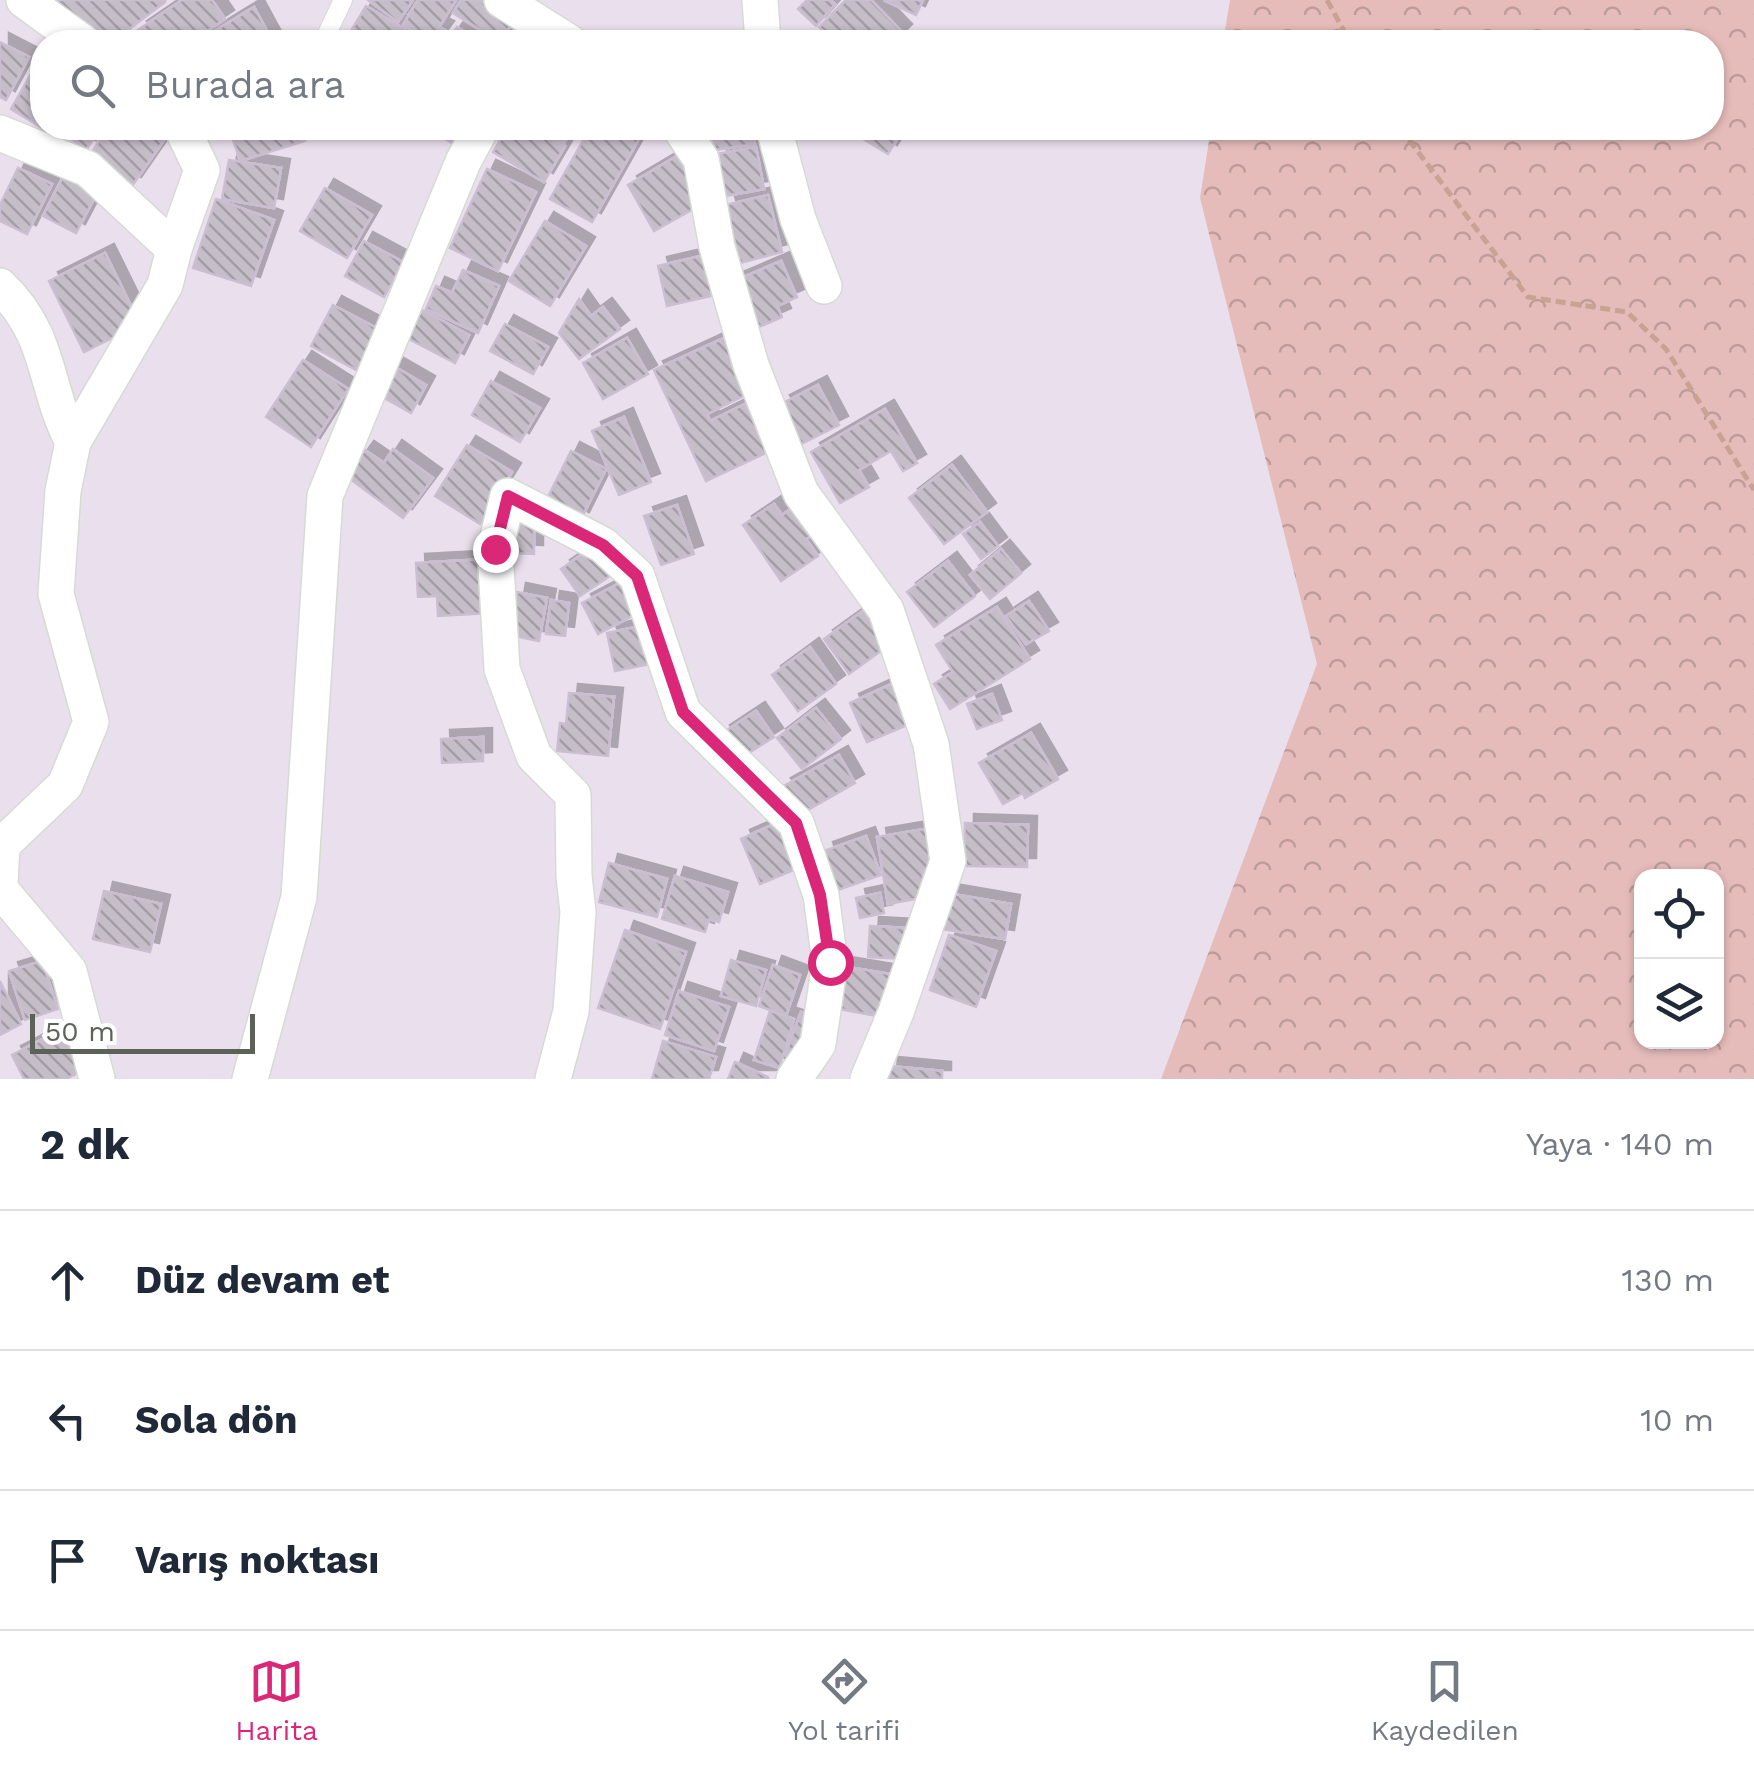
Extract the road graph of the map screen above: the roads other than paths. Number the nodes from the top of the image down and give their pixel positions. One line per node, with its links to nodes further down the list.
1 (24, 0): 5 (street)
2 (344, 0): 6 (lane)
3 (502, 0): 7 (street)
4 (760, 0): 8 (street)
5 (65, 30)
6 (329, 30)
7 (530, 30)
8 (762, 30)
9 (0, 133): 14 (street)
10 (188, 140): 14 (street)
11 (475, 140): 21 (street)
12 (688, 140): 24 (street)
13 (777, 140): 16 (street)
14 (174, 249): 17 (street)
15 (0, 286): 17 (street)
16 (824, 286)
17 (73, 442): 18 (street)
18 (1, 846): 19 (street)
19 (0, 888): 20 (street)
20 (97, 1079)
21 (250, 1079)
22 (553, 1079): 23 (street)
23 (794, 1079)
24 (868, 1079)

